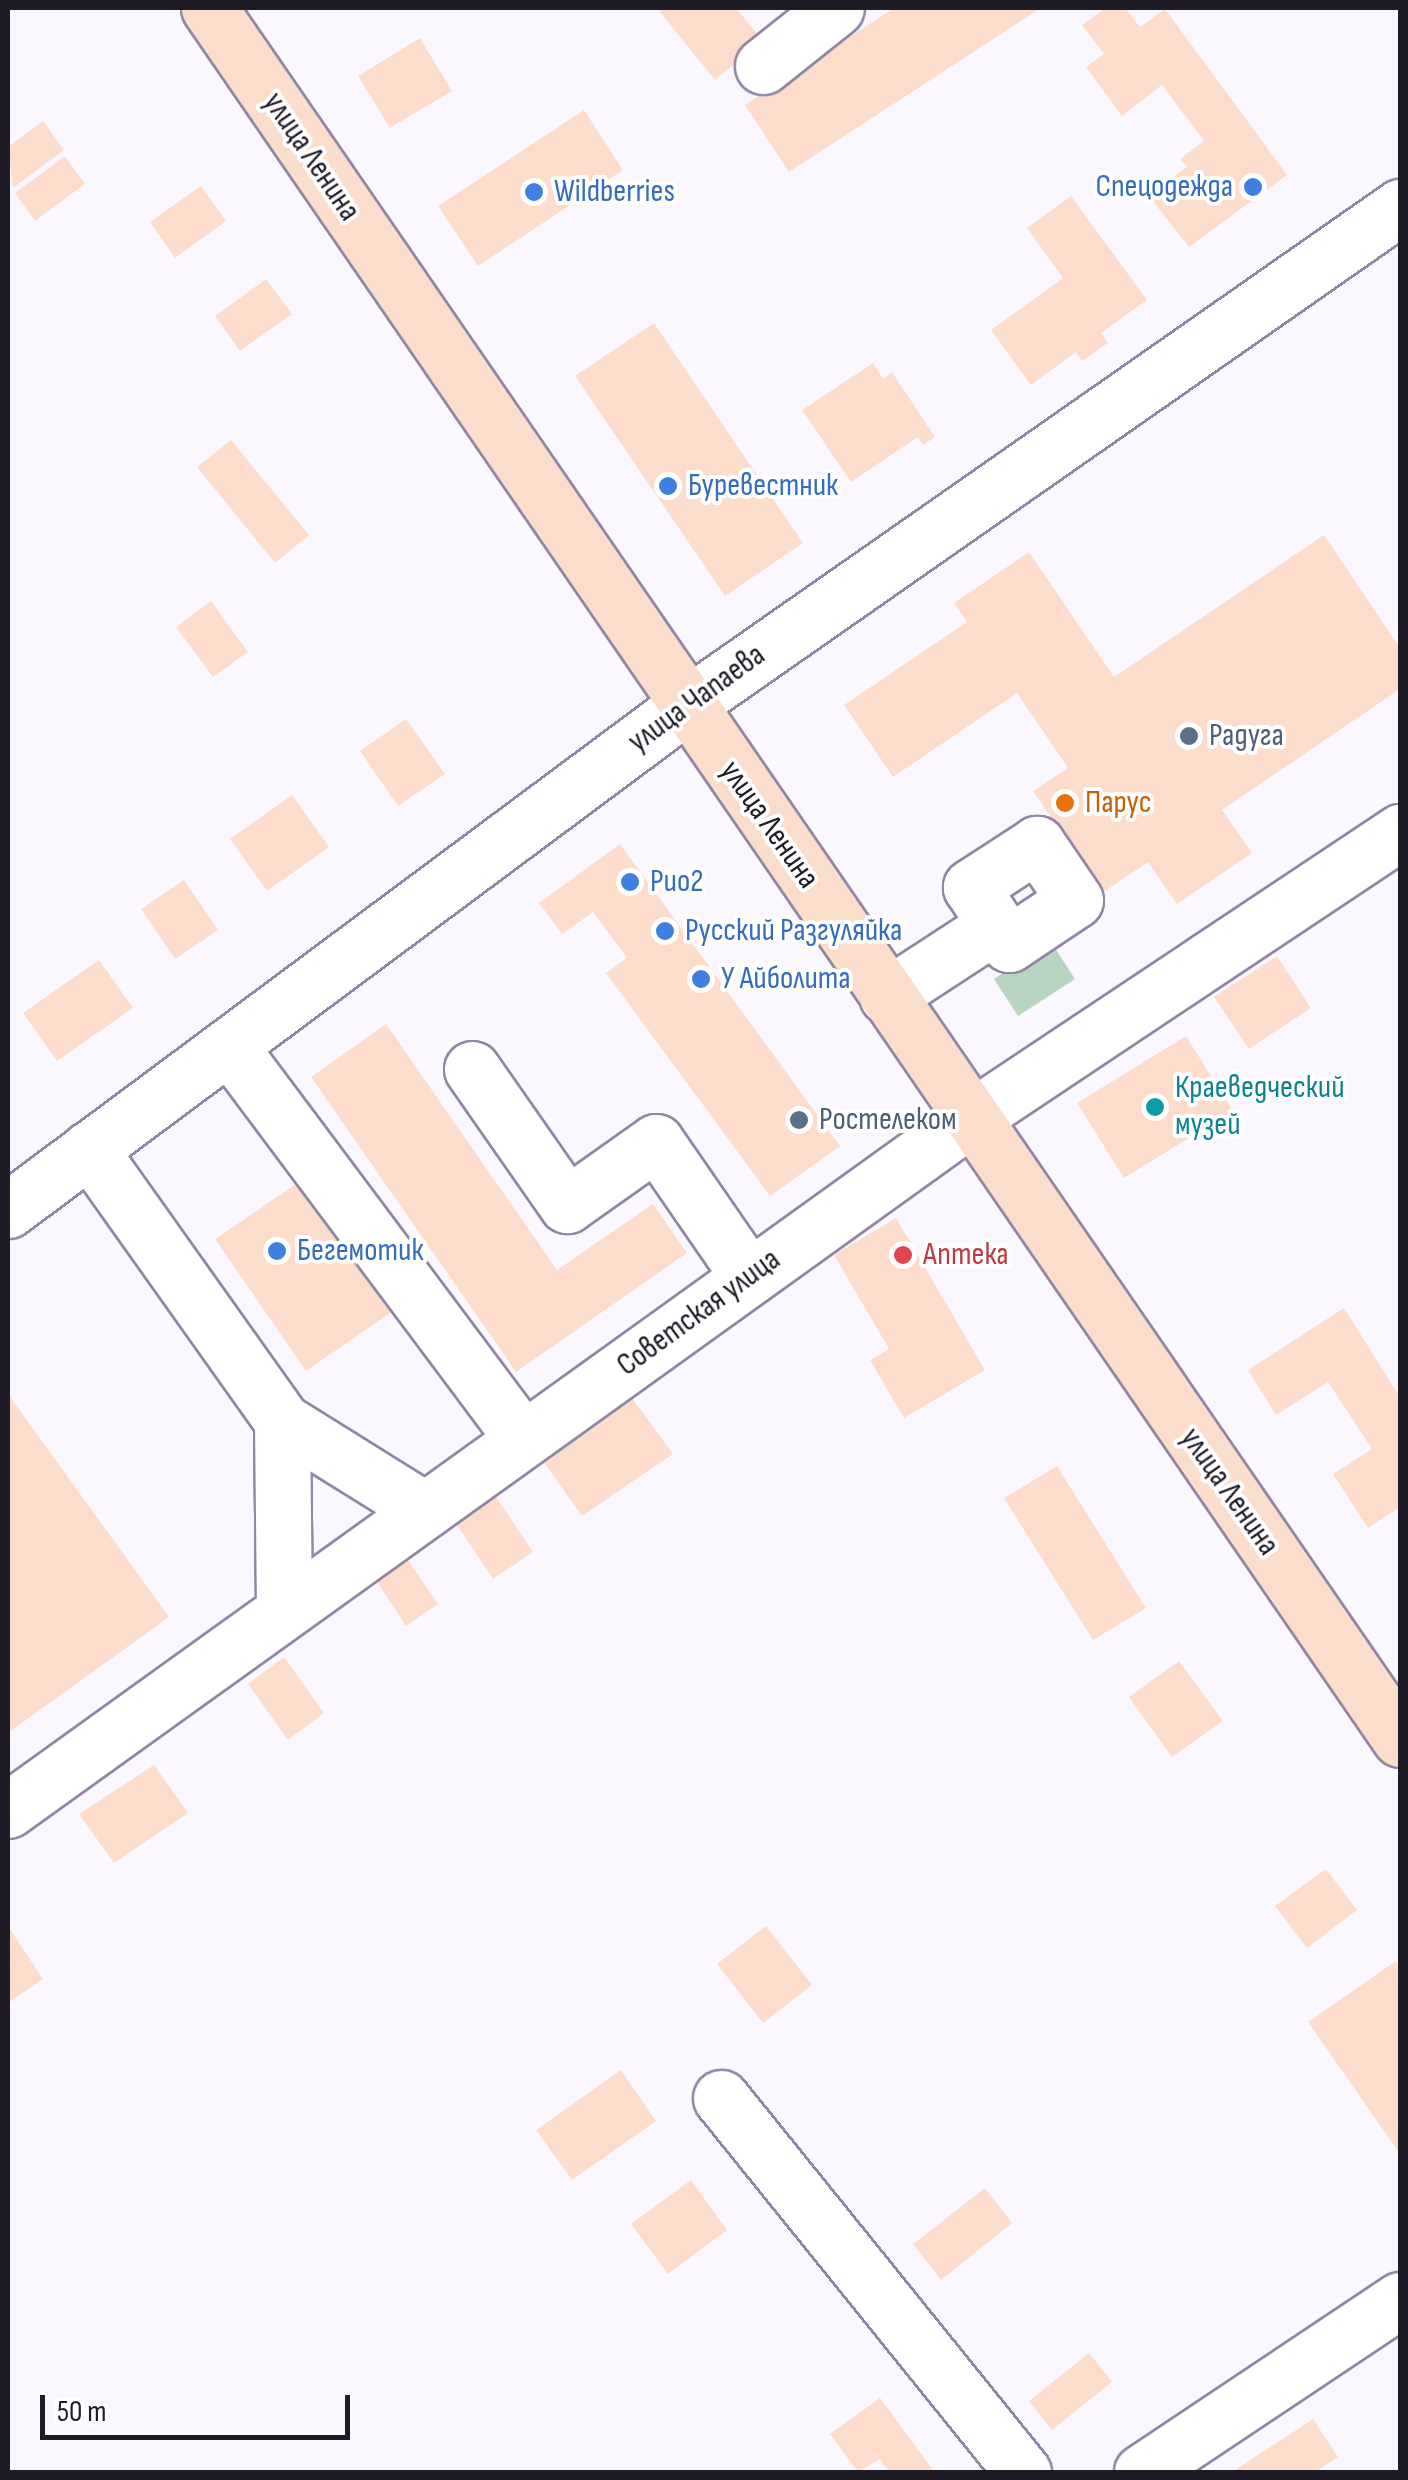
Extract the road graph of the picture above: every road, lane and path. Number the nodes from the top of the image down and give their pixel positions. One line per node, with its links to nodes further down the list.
1 (209, 8): 5 (main road, улица Ленина)
2 (836, 8): 3 (street)
3 (763, 66)
4 (1400, 207): 5 (street, улица Чапаева)
5 (687, 705): 8 (main road, улица Ленина); 9 (street, улица Чапаева)
6 (1400, 832): 11 (street, Советская улица)
7 (996, 925): 8 (street)
8 (887, 996): 11 (main road, улица Ленина)
9 (229, 1046): 12 (street, улица Чапаева); 16 (street)
10 (472, 1069): 14 (street)
11 (971, 1118): 14 (street, Советская улица); 19 (main road, улица Ленина)
12 (89, 1149): 13 (street, улица Чапаева); 15 (street)
13 (8, 1210)
14 (749, 1277): 16 (street, Советская улица)
15 (282, 1421): 17 (street); 18 (street)
16 (523, 1439): 17 (street, Советская улица)
17 (425, 1510): 18 (street, Советская улица)
18 (284, 1611): 20 (street, Советская улица)
19 (1400, 1740)
20 (11, 1800)
21 (721, 2098): 23 (street)
22 (1400, 2300): 24 (street)
23 (1023, 2472)
24 (1142, 2472)

